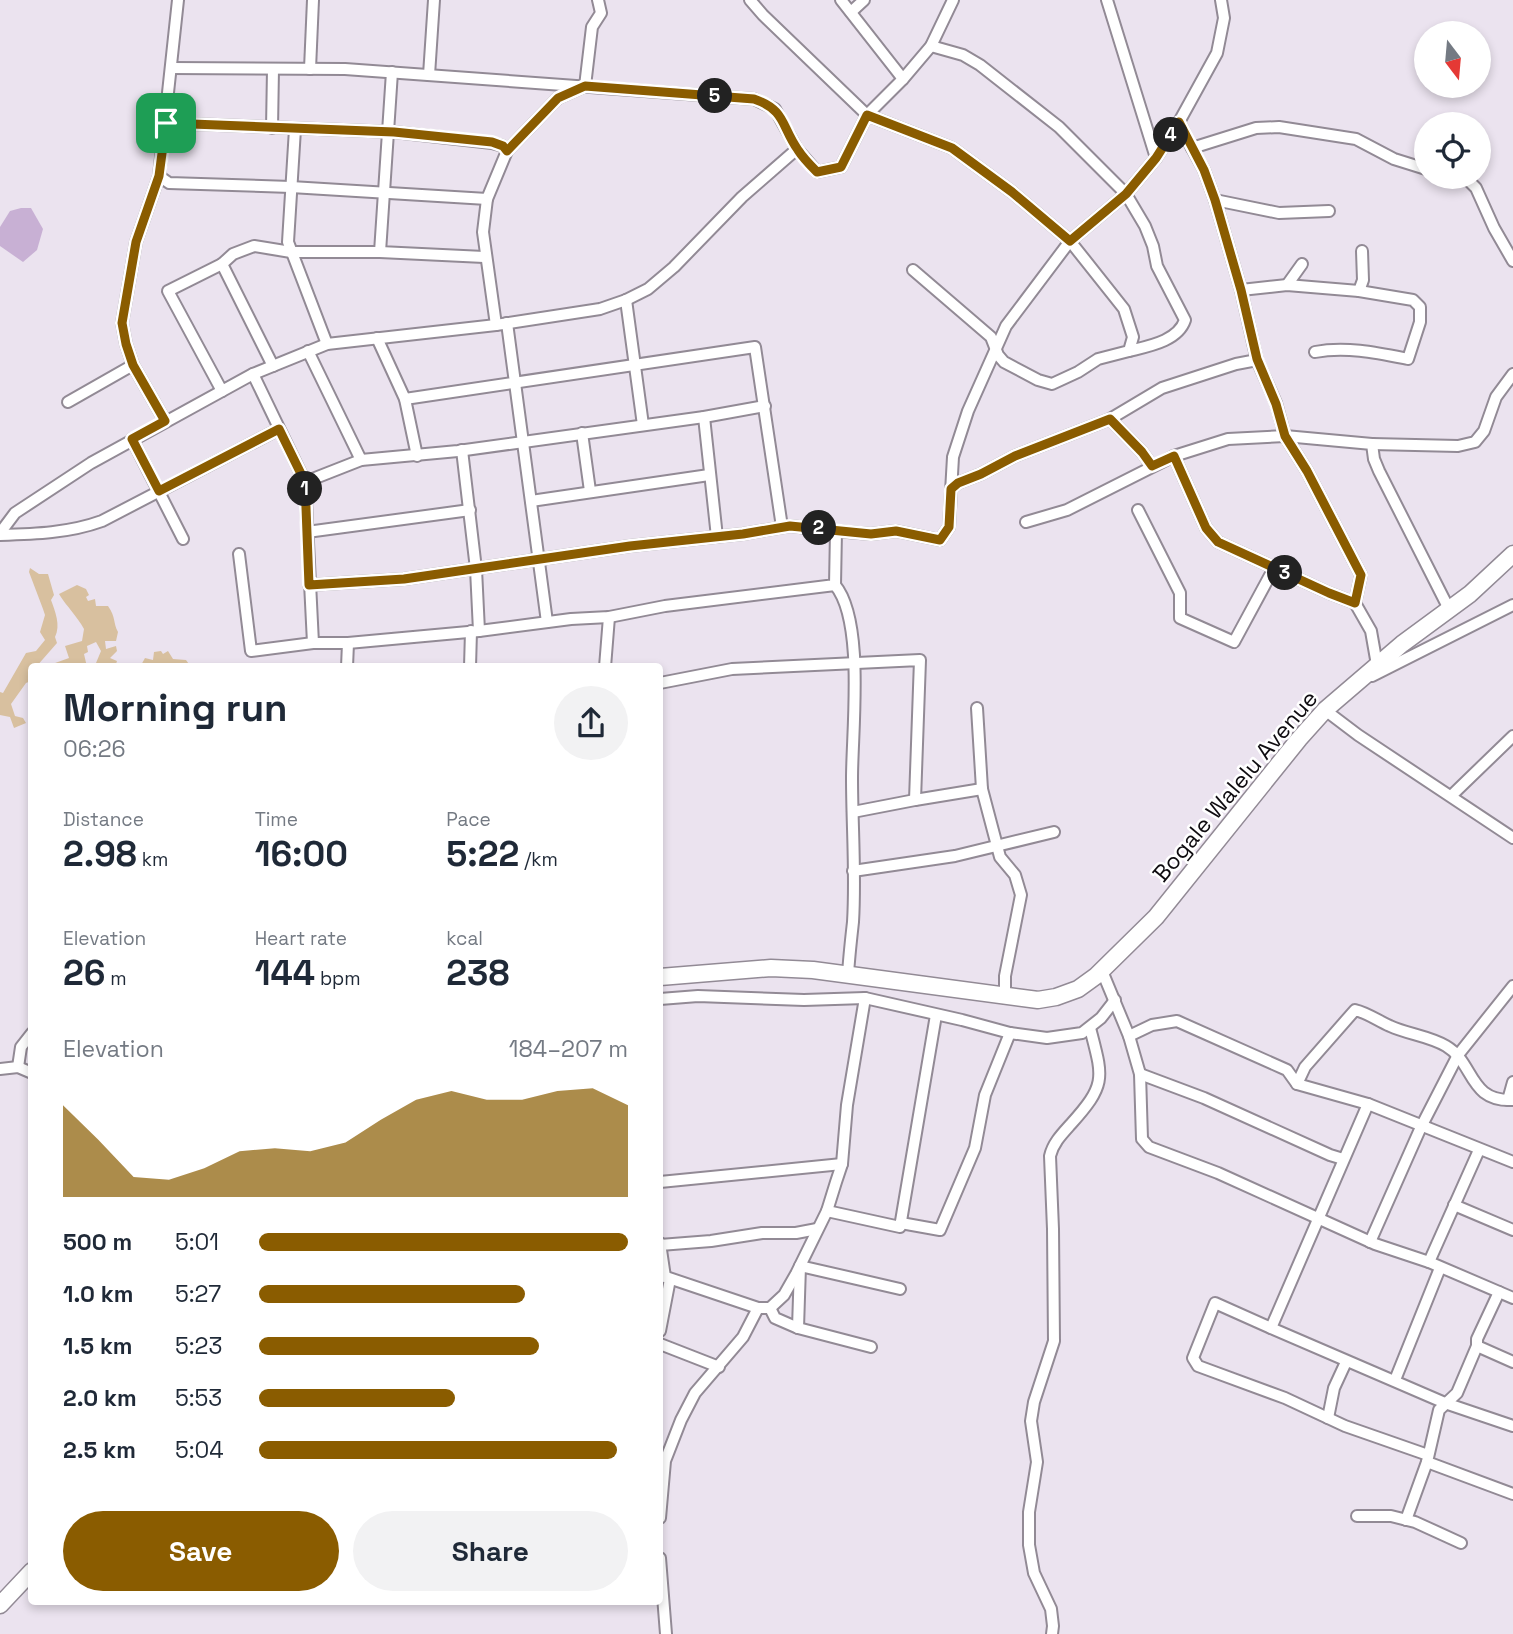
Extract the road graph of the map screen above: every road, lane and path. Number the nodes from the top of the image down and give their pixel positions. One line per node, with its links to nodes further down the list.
1 (178, 0): 13 (street)
2 (313, 0): 15 (street)
3 (434, 0): 17 (street)
4 (598, 0): 19 (street)
5 (750, 0): 20 (street)
6 (841, 0): 11 (street)
7 (864, 0): 11 (street)
8 (1107, 0): 29 (street)
9 (1222, 0): 21 (street)
10 (948, 2): 12 (street)
11 (851, 12): 18 (street)
12 (931, 46): 18 (street); 35 (street)
13 (171, 68): 14 (street); 22 (street)
14 (273, 69): 15 (street); 23 (street)
15 (310, 69): 16 (street)
16 (392, 72): 17 (street); 25 (street)
17 (429, 75): 19 (street)
18 (903, 79): 20 (street)
19 (585, 86): 27 (street); 28 (street)
20 (867, 115): 27 (street); 39 (street)
21 (1179, 122): 26 (street); 29 (street)
22 (166, 123): 23 (street); 31 (street)
23 (272, 128): 24 (street)
24 (295, 129): 25 (street); 32 (street)
25 (390, 132): 28 (street); 34 (street)
26 (1192, 148): 30 (street); 37 (street)
27 (797, 149): 51 (street)
28 (507, 151): 36 (street)
29 (1156, 158): 35 (street)
30 (1414, 165)
31 (159, 176): 32 (street); 61 (street)
32 (291, 187): 34 (street); 41 (street)
33 (1476, 189): 44 (street)
34 (386, 193): 36 (street); 42 (street)
35 (1126, 194): 39 (street); 57 (street)
36 (487, 199): 43 (street)
37 (1215, 200): 38 (street); 49 (street)
38 (1329, 211)
39 (1070, 241): 55 (street); 57 (street)
40 (1362, 251): 50 (street)
41 (291, 252): 42 (street); 45 (street); 54 (street)
42 (380, 253): 43 (street)
43 (484, 257): 52 (street)
44 (1513, 261)
45 (222, 264): 62 (street); 66 (street)
46 (1302, 264): 48 (street)
47 (913, 270): 55 (street)
48 (1287, 285): 49 (street); 50 (street)
49 (1241, 290): 59 (street)
50 (1359, 290): 58 (street)
51 (626, 300): 52 (street); 60 (street)
52 (501, 324): 53 (street); 65 (street)
53 (377, 338): 54 (street); 67 (street)
54 (327, 344): 56 (street)
55 (995, 347): 57 (street); 87 (street)
56 (308, 351): 62 (street); 83 (street)
57 (1129, 351)
58 (1315, 352)
59 (1257, 359): 71 (street); 76 (street)
60 (635, 364): 65 (street); 69 (street); 73 (street)
61 (133, 365): 68 (street); 72 (street)
62 (272, 366): 63 (street)
63 (253, 374): 66 (street); 74 (street)
64 (1513, 374): 79 (street)
65 (515, 382): 67 (street); 78 (street)
66 (222, 391): 72 (street)
67 (405, 398): 81 (street)
68 (68, 402)
69 (765, 406): 70 (street); 94 (street)
70 (704, 417): 73 (street); 85 (street)
71 (1110, 419): 84 (street); 87 (street)
72 (165, 421): 77 (street)
73 (643, 425): 75 (street)
74 (279, 429): 86 (street); 88 (street)
75 (582, 433): 78 (street); 89 (street)
76 (1285, 436): 79 (street); 82 (street); 107 (street)
77 (132, 439): 88 (street); 97 (street)
78 (523, 441): 80 (street); 90 (street)
79 (1373, 444): 109 (street)
80 (462, 450): 81 (street); 91 (street)
81 (417, 456): 83 (street)
82 (1174, 456): 84 (street); 103 (street)
83 (361, 460): 86 (street)
84 (1152, 466): 93 (street)
85 (709, 475): 89 (street); 98 (street)
86 (305, 482): 96 (street)
87 (951, 489): 95 (street)
88 (159, 491): 97 (street); 99 (street)
89 (590, 491): 90 (street)
90 (531, 501): 102 (street)
91 (470, 510): 96 (street); 104 (street)
92 (1138, 510): 103 (street)
93 (1026, 522)
94 (782, 527): 95 (street); 98 (street)
95 (836, 531): 105 (street)
96 (307, 532): 106 (street)
97 (0, 534)
98 (717, 537): 102 (street)
99 (183, 539)
100 (239, 554): 113 (street)
101 (1513, 554): 109 (highway, Bogale Walelu Avenue)
102 (540, 559): 104 (street); 111 (street)
103 (1274, 568): 107 (street)
104 (476, 569): 106 (street); 112 (street)
105 (835, 584): 110 (street); 115 (street)
106 (309, 585): 113 (street)
107 (1355, 603): 119 (street)
108 (1513, 605): 121 (street)
109 (1449, 609): 119 (highway, Bogale Walelu Avenue)
110 (609, 617): 111 (street); 118 (street)
111 (547, 622): 112 (street)
112 (475, 631): 114 (street); 117 (street)
113 (313, 643): 114 (street)
114 (348, 643): 116 (street)
115 (854, 662): 120 (street); 127 (street); 128 (street)
116 (347, 663)
117 (471, 663)
118 (605, 663)
119 (1377, 664): 121 (highway, Bogale Walelu Avenue)
120 (663, 682)
121 (1354, 685): 123 (highway, Bogale Walelu Avenue)
122 (977, 708): 125 (street)
123 (1325, 710): 126 (street); 133 (highway, Bogale Walelu Avenue)
124 (1513, 736): 126 (street)
125 (982, 789): 127 (street); 131 (street)
126 (1451, 796): 130 (street)
127 (915, 800): 128 (street)
128 (853, 812): 132 (street)
129 (1054, 832): 131 (street)
130 (1513, 838)
131 (997, 846): 132 (street); 138 (street)
132 (852, 871): 134 (street)
133 (1099, 974): 138 (highway, Bogale Walelu Avenue); 140 (street)
134 (848, 975): 135 (highway, Bogale Walelu Avenue); 138 (highway, Bogale Walelu Avenue)
135 (663, 977)
136 (1513, 986): 146 (street)
137 (865, 998): 139 (street); 141 (street); 159 (street)
138 (1005, 998)
139 (663, 999)
140 (1115, 1000): 142 (street); 144 (street)
141 (936, 1015): 143 (street); 164 (street)
142 (1090, 1028): 143 (street); 201 (street)
143 (1010, 1033): 164 (street)
144 (1129, 1036): 150 (street); 152 (street)
145 (28, 1038): 147 (street)
146 (1458, 1055): 152 (street); 153 (street); 155 (street)
147 (18, 1067): 148 (street); 149 (street)
148 (0, 1069)
149 (28, 1071)
150 (1140, 1074): 157 (street); 163 (street)
151 (1513, 1082): 153 (street)
152 (1297, 1084): 154 (street)
153 (1510, 1100)
154 (1368, 1104): 155 (street); 157 (street)
155 (1421, 1126): 156 (street); 167 (street)
156 (1479, 1150): 158 (street); 161 (street)
157 (1343, 1159): 163 (street)
158 (1513, 1162)
159 (842, 1164): 160 (street); 162 (street)
160 (663, 1182)
161 (1454, 1205): 166 (street); 169 (street)
162 (827, 1210): 164 (street); 165 (street)
163 (1318, 1217): 167 (street); 180 (street)
164 (901, 1223)
165 (817, 1229): 168 (street); 170 (street)
166 (1513, 1230)
167 (1370, 1242): 169 (street)
168 (663, 1244)
169 (1429, 1262): 171 (street)
170 (800, 1266): 173 (street); 177 (street); 179 (street)
171 (1440, 1268): 174 (street); 187 (street)
172 (665, 1277): 176 (street); 178 (street)
173 (900, 1289)
174 (1499, 1292): 175 (street); 182 (street)
175 (1513, 1298)
176 (663, 1299)
177 (770, 1307): 178 (street); 179 (street)
178 (758, 1308): 186 (street)
179 (798, 1328): 183 (street)
180 (1271, 1328): 184 (street); 189 (street)
181 (663, 1345): 186 (street)
182 (1477, 1346): 185 (street); 188 (street)
183 (872, 1348)
184 (1346, 1362): 187 (street); 189 (street)
185 (1513, 1362)
186 (719, 1367): 192 (street)
187 (1395, 1380): 188 (street)
188 (1445, 1403): 190 (street); 191 (street)
189 (1328, 1418): 191 (street)
190 (1513, 1426)
191 (1427, 1459): 193 (street); 195 (street)
192 (663, 1475)
193 (1513, 1494)
194 (1357, 1516): 195 (street)
195 (1406, 1520): 196 (street)
196 (1461, 1543)
197 (28, 1576): 199 (highway)
198 (663, 1596): 200 (street)
199 (0, 1605)
200 (666, 1634)
201 (1052, 1634)

